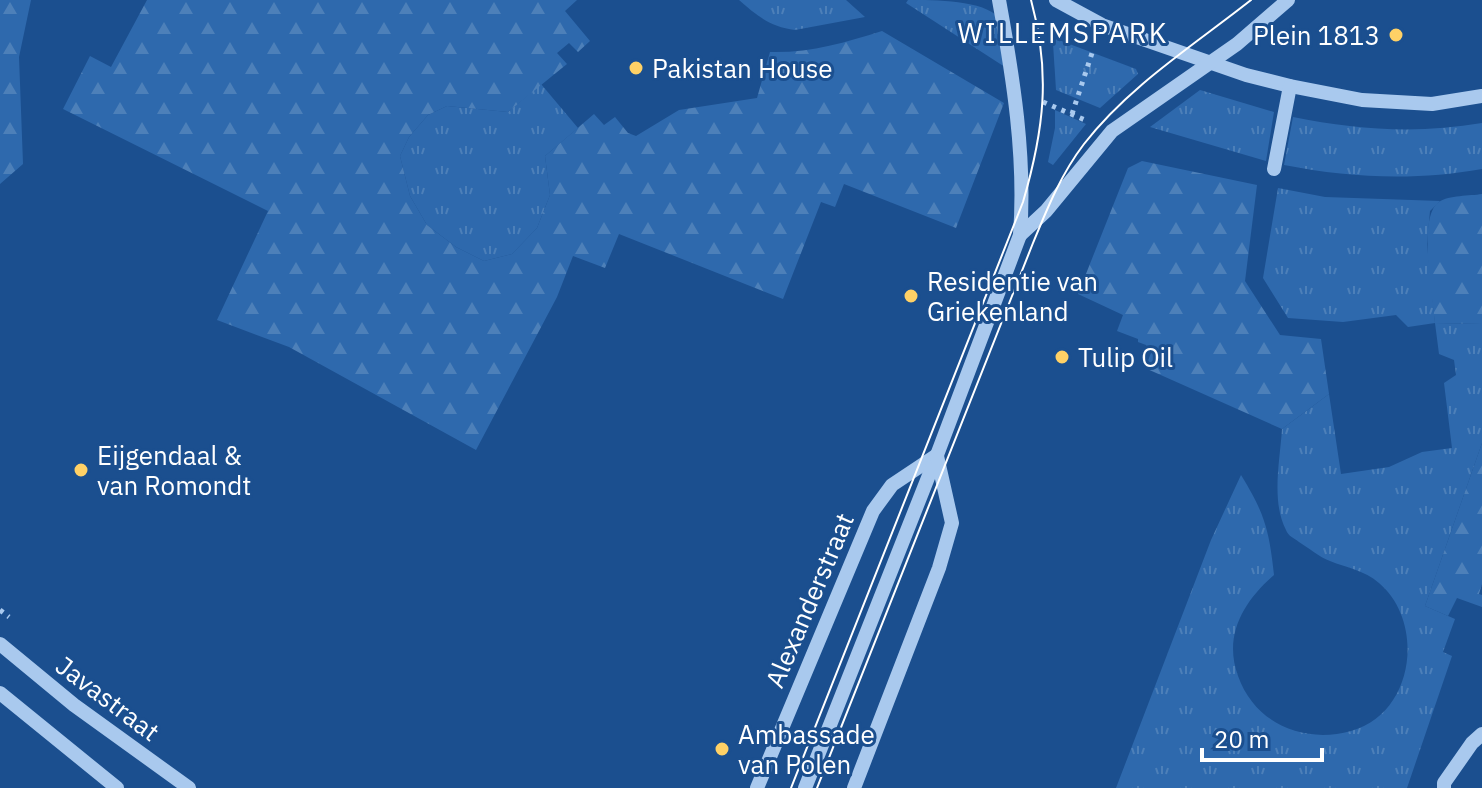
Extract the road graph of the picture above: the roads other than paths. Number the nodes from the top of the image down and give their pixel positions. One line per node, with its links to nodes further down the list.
1 (999, 0): 8 (street)
2 (1056, 0): 4 (street)
3 (1288, 0): 4 (street)
4 (1210, 62): 5 (street); 8 (street)
5 (1290, 86): 6 (street); 7 (street)
6 (1482, 96)
7 (1274, 169)
8 (1020, 235): 9 (street)
9 (937, 455): 15 (street, Alexanderstraat); 16 (street); 17 (street)
10 (0, 644): 14 (street, Javastraat)
11 (0, 693): 13 (street)
12 (1482, 734): 18 (street)
13 (117, 788)
14 (189, 788)
15 (757, 788)
16 (805, 788)
17 (854, 788)
18 (1444, 788)

